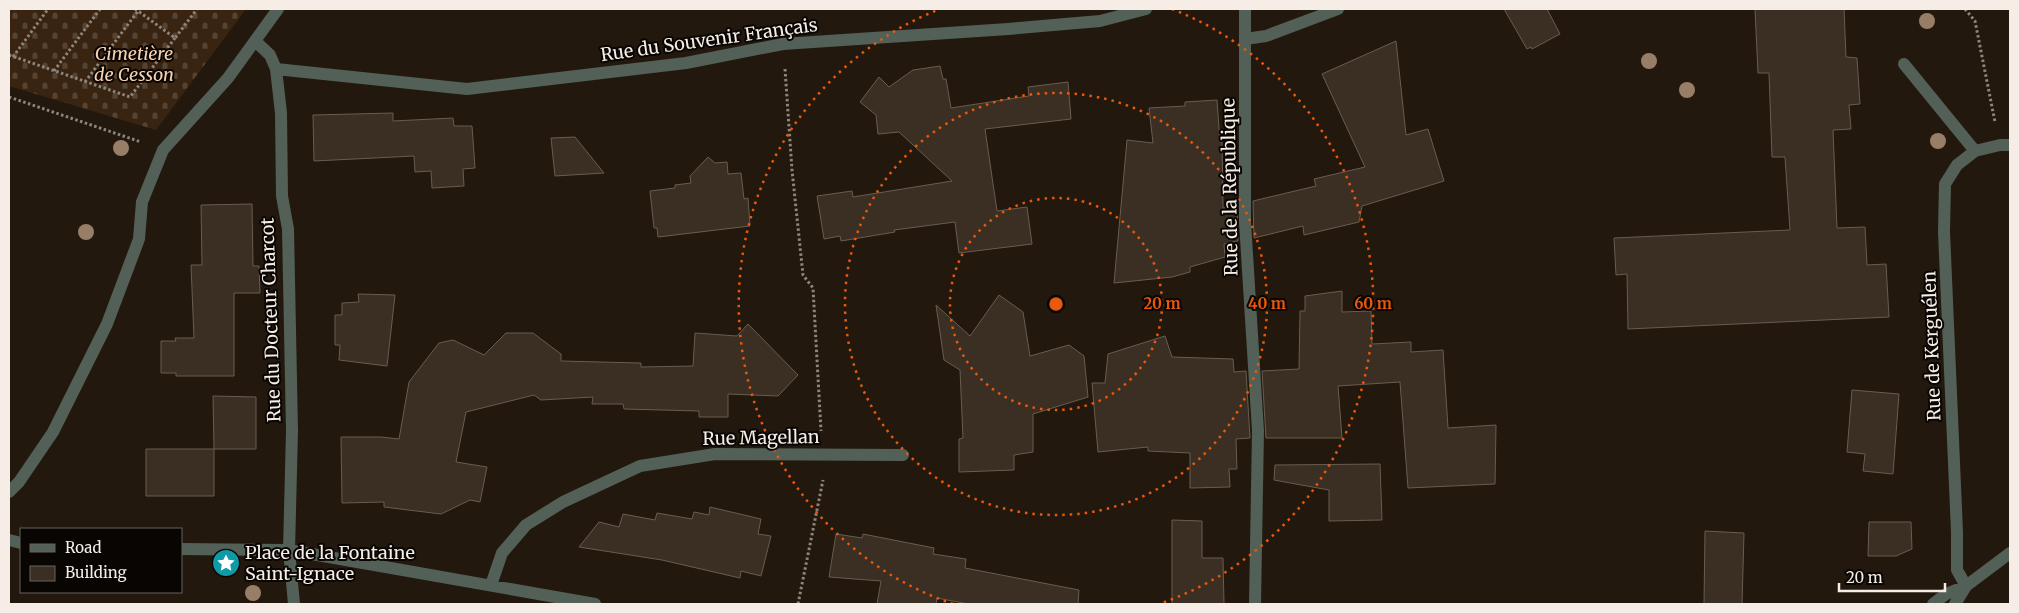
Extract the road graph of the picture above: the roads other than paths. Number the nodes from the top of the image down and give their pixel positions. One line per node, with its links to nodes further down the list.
1 (278, 9): 6 (street)
2 (1146, 9): 8 (street, Rue du Souvenir Français)
3 (1245, 9): 5 (street, Rue de la République)
4 (1338, 9): 5 (street)
5 (1245, 39): 20 (street, Rue de la République)
6 (256, 41): 8 (street, Rue du Docteur Charcot); 12 (street)
7 (1904, 64): 10 (street)
8 (276, 69): 14 (street, Rue du Docteur Charcot)
9 (2005, 145): 10 (street, Rue de Kerguélen)
10 (1975, 151): 17 (street, Rue de Kerguélen)
11 (903, 455): 16 (street, Rue Magellan)
12 (9, 492)
13 (182, 549): 14 (street)
14 (289, 550): 16 (street); 18 (street, Rue du Docteur Charcot)
15 (2010, 552): 17 (street)
16 (491, 585): 19 (street)
17 (1966, 586): 21 (street); 22 (street)
18 (294, 604)
19 (595, 604)
20 (1255, 604)
21 (1933, 604)
22 (1955, 604)

